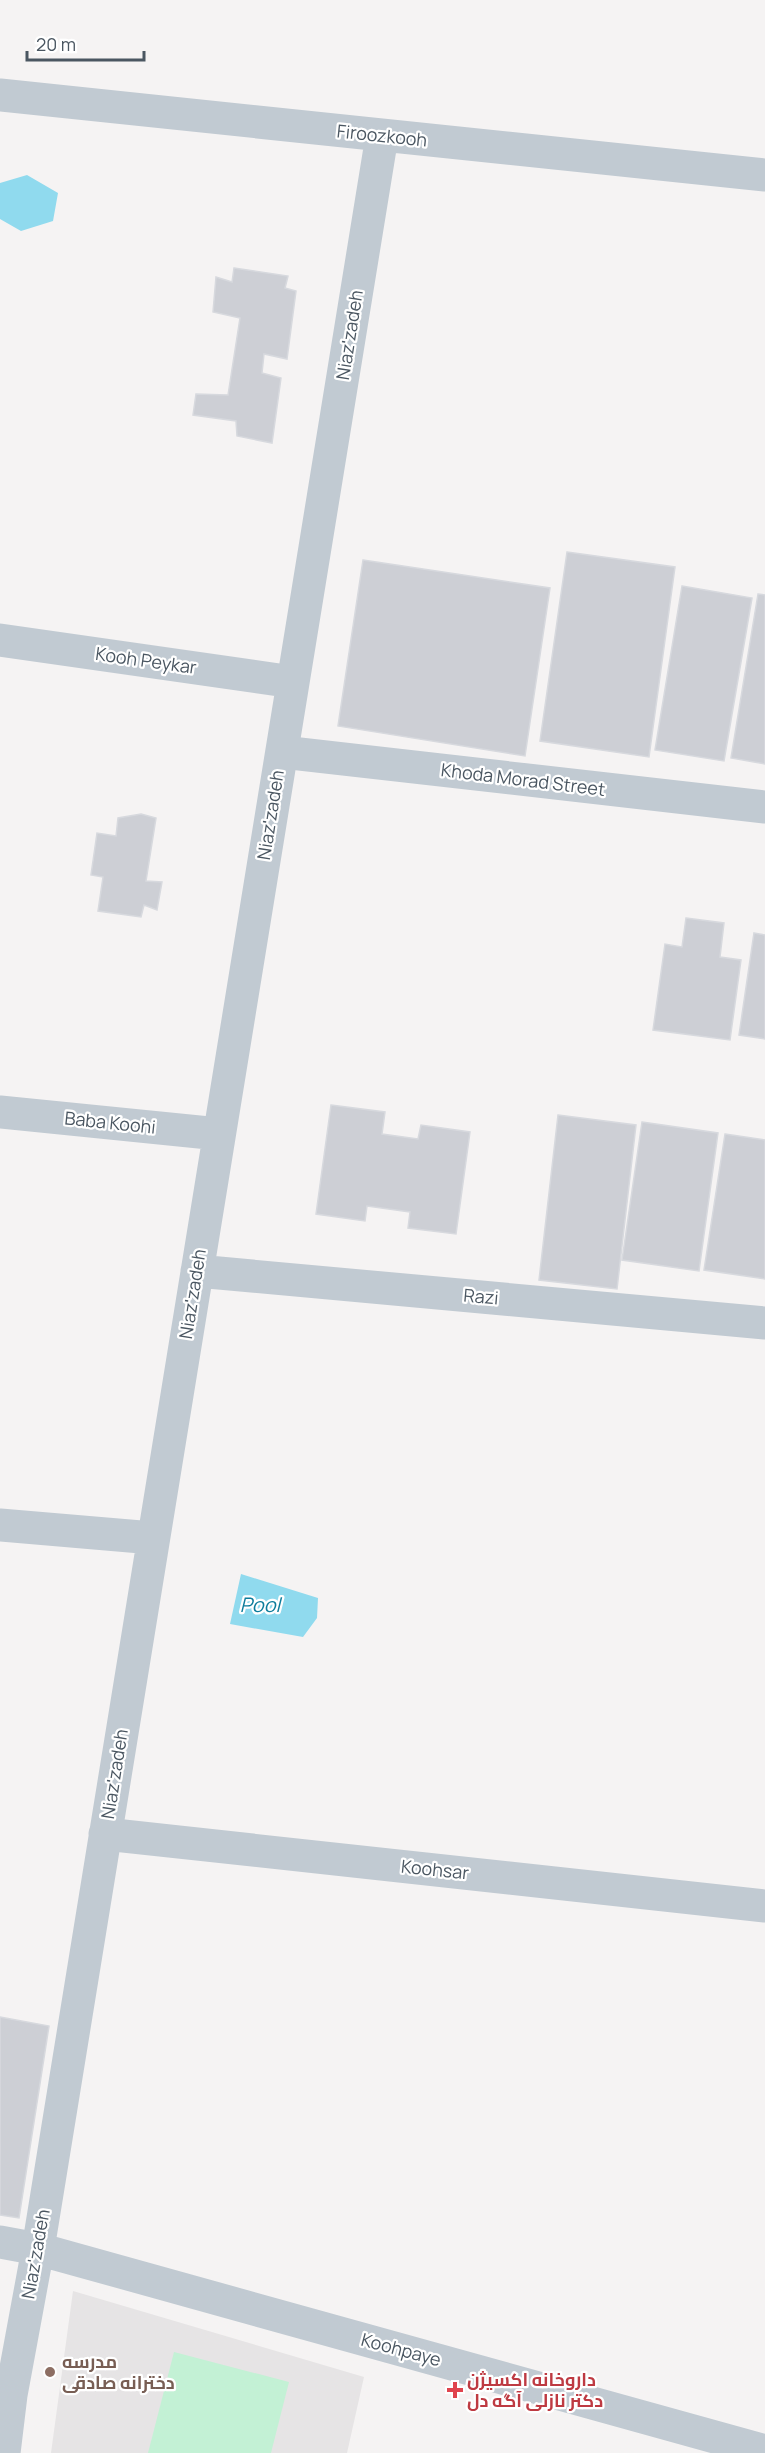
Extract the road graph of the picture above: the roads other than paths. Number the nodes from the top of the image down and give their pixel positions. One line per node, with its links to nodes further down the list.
1 (0, 96): 2 (street, Firoozkooh)
2 (382, 136): 3 (street, Firoozkooh); 5 (street, Niaz'zadeh)
3 (765, 175)
4 (0, 640): 5 (street, Kooh Peykar)
5 (293, 682): 6 (street, Niaz'zadeh)
6 (282, 752): 7 (street, Khoda Morad Street); 9 (street, Niaz'zadeh)
7 (765, 807)
8 (0, 1112): 9 (street, Baba Koohi)
9 (219, 1134): 10 (street, Niaz'zadeh)
10 (197, 1271): 11 (street, Razi); 13 (street, Niaz'zadeh)
11 (765, 1323)
12 (0, 1525): 13 (street)
13 (153, 1538): 14 (street, Niaz'zadeh)
14 (105, 1834): 15 (street, Koohsar); 17 (street, Niaz'zadeh)
15 (765, 1906)
16 (0, 2242): 17 (street, Koohpaye)
17 (38, 2249): 18 (street, Niaz'zadeh); 19 (street, Koohpaye)
18 (6, 2396): 20 (street, Niaz'zadeh)
19 (765, 2451)
20 (4, 2453)

